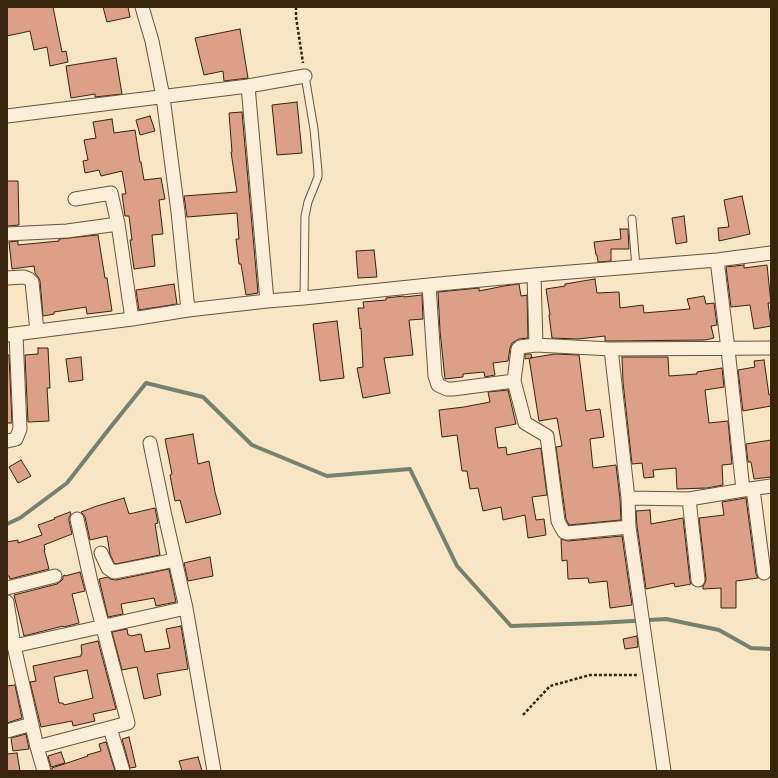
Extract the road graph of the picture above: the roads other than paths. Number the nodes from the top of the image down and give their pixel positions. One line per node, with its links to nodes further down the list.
1 (142, 7): 4 (street)
2 (305, 76): 3 (street); 16 (lane)
3 (248, 86): 4 (street); 17 (street)
4 (163, 97): 5 (street); 18 (street)
5 (7, 116)
6 (75, 199): 8 (street)
7 (632, 219): 12 (lane)
8 (118, 224): 9 (street); 19 (street)
9 (7, 234)
10 (771, 253): 11 (street)
11 (717, 260): 12 (street); 23 (street)
12 (636, 267): 13 (street)
13 (534, 275): 15 (street); 22 (street)
14 (7, 278): 20 (street)
15 (429, 285): 16 (street); 26 (street)
16 (304, 298): 17 (street)
17 (267, 301): 18 (street)
18 (188, 310): 19 (street)
19 (132, 319): 20 (street)
20 (37, 331): 21 (street)
21 (12, 334): 27 (street)
22 (536, 345): 25 (street); 26 (street)
23 (728, 348): 24 (street); 25 (street); 30 (street)
24 (771, 348)
25 (611, 349): 31 (street)
26 (514, 381): 34 (street)
27 (7, 441)
28 (150, 443): 36 (street)
29 (771, 486): 30 (street)
30 (748, 489): 32 (street); 37 (street)
31 (628, 498): 32 (street); 34 (street)
32 (689, 499): 39 (street)
33 (77, 519): 43 (street)
34 (629, 527): 52 (street)
35 (101, 553): 36 (street)
36 (175, 560): 42 (street)
37 (764, 573)
38 (55, 576): 40 (street)
39 (698, 580)
40 (7, 588)
41 (7, 602): 44 (street)
42 (186, 608): 43 (street); 51 (street)
43 (103, 626): 44 (street); 46 (street)
44 (14, 646): 45 (street)
45 (32, 724): 47 (street); 48 (street)
46 (110, 728): 48 (street); 50 (street)
47 (7, 731)
48 (37, 747): 49 (street)
49 (44, 771)
50 (123, 771)
51 (214, 771)
52 (664, 771)

